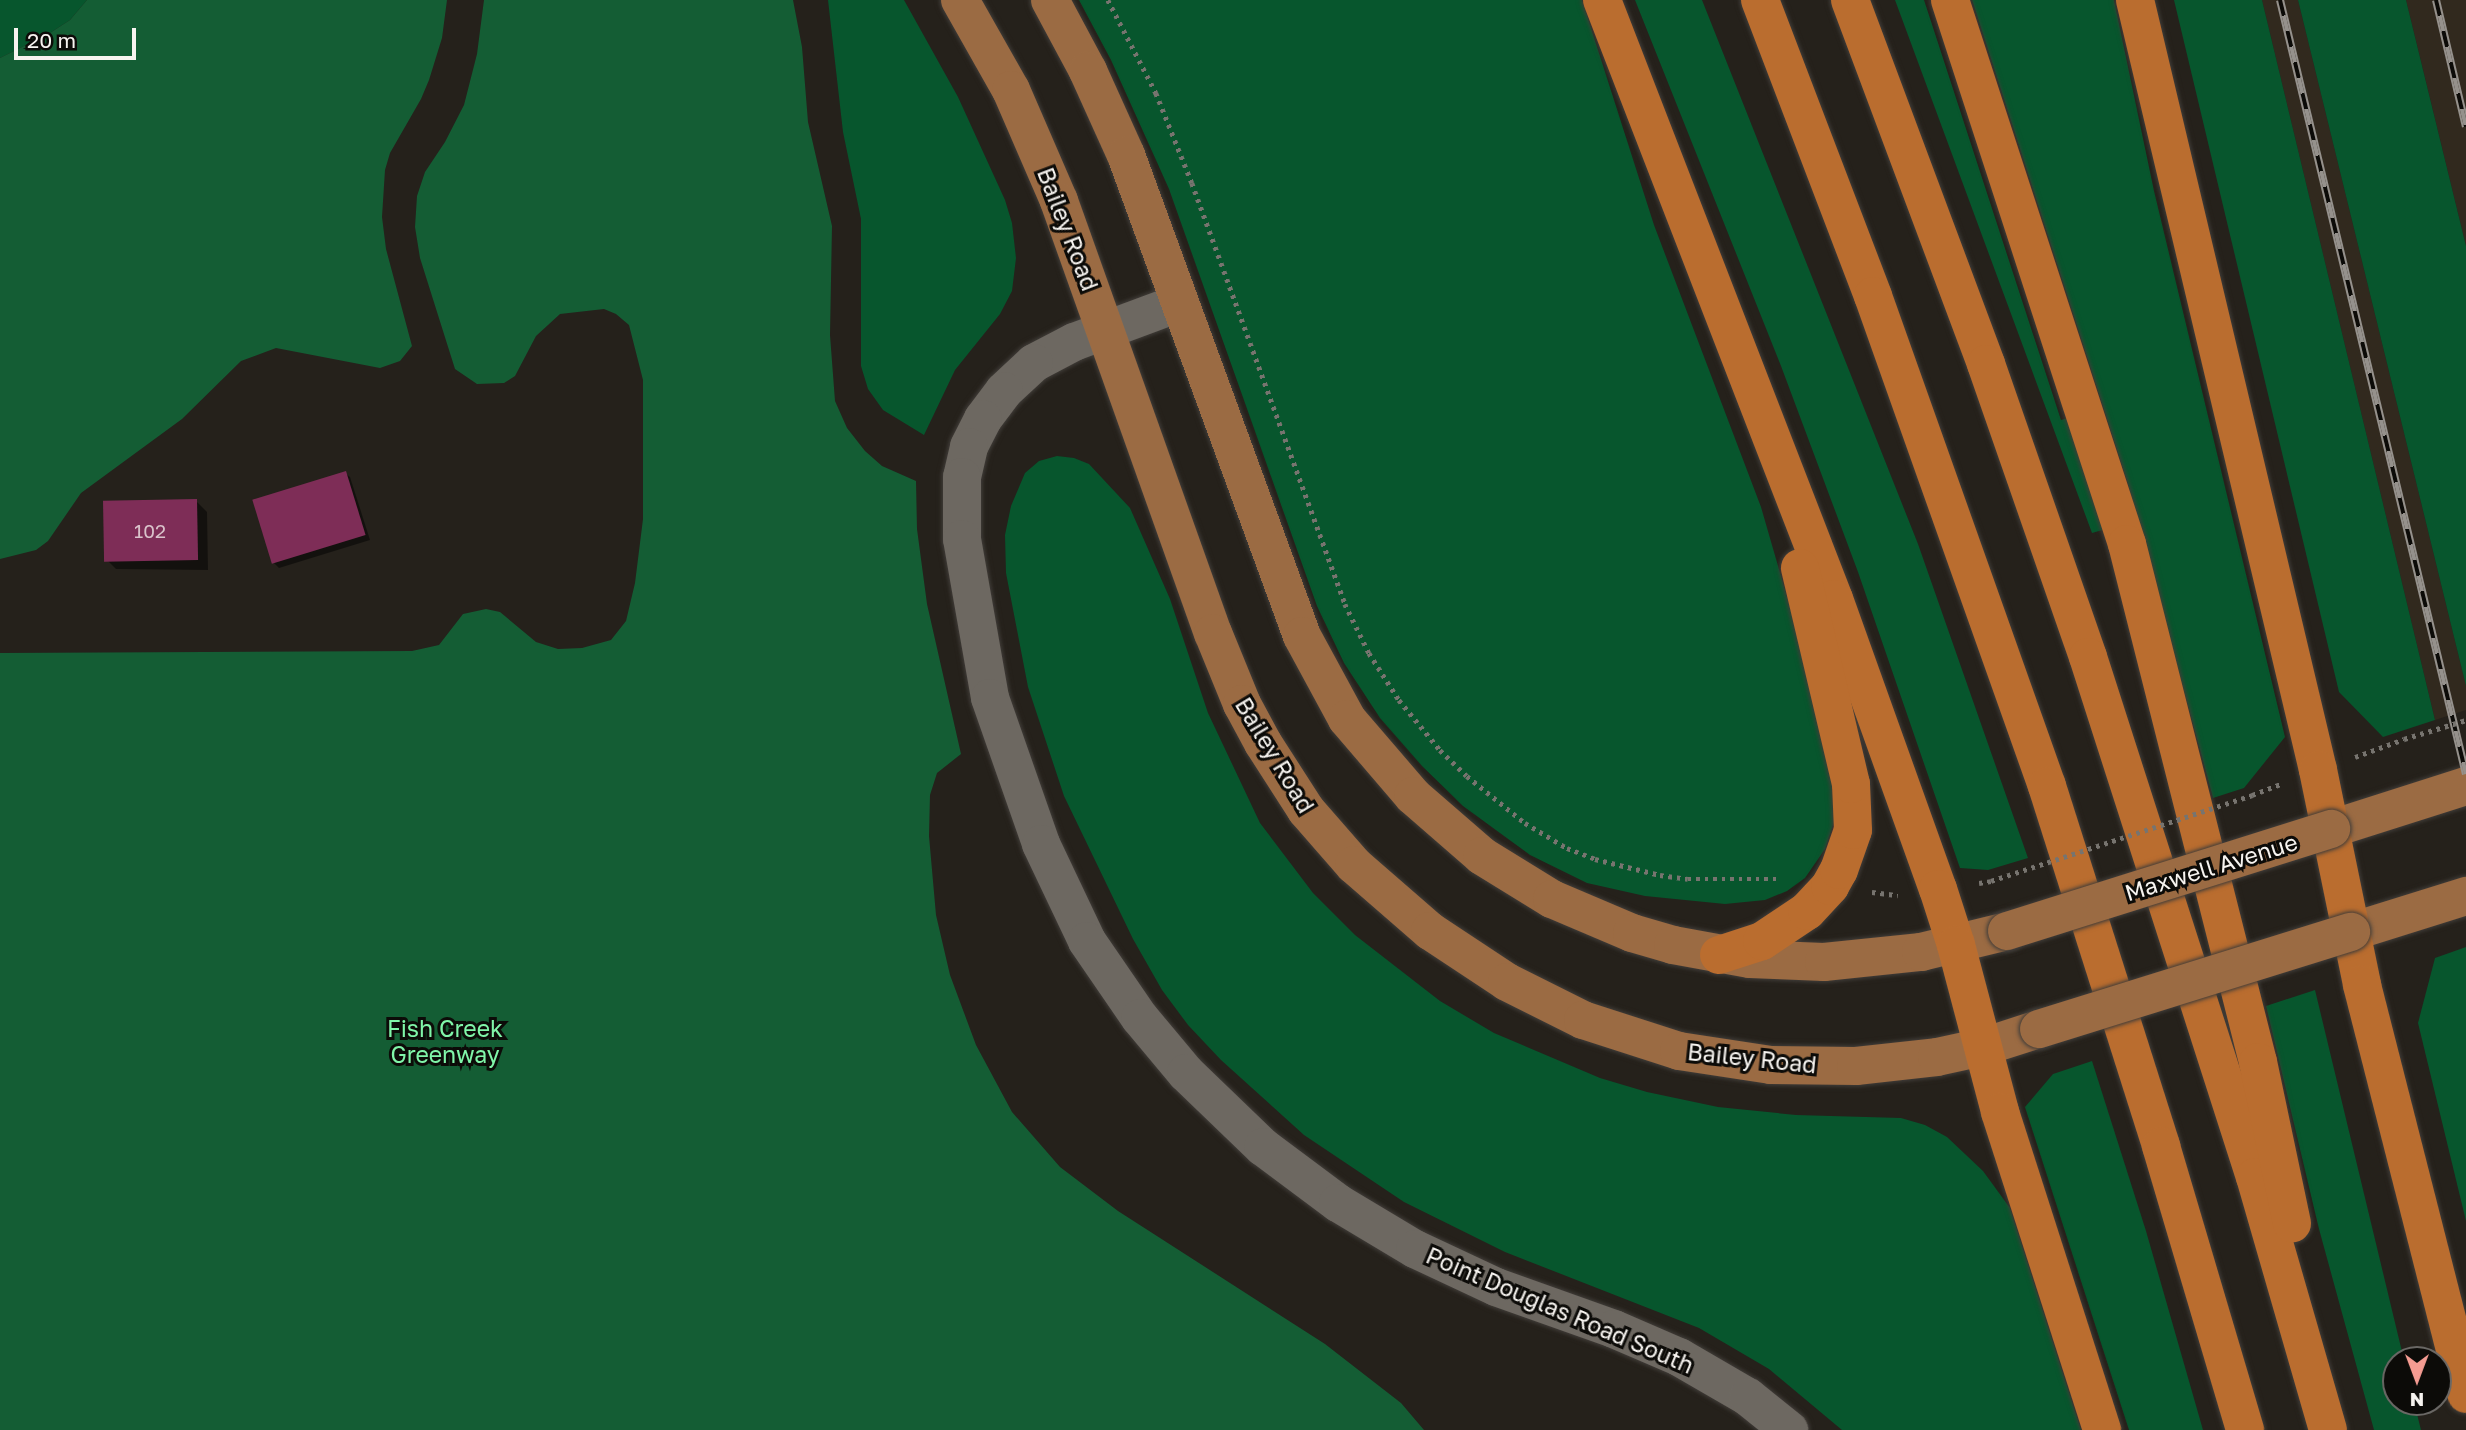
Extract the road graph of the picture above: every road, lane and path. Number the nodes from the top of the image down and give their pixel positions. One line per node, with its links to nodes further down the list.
1 (960, 0): 10 (main road, Bailey Road)
2 (1050, 0): 9 (main road)
3 (1108, 0): 17 (path)
4 (1602, 0): 11 (highway)
5 (1760, 0): 27 (highway)
6 (1850, 0): 28 (highway)
7 (1950, 0): 29 (highway)
8 (2135, 0): 16 (highway)
9 (1179, 303): 10 (street, Point Douglas Road South); 22 (main road)
10 (1106, 329): 23 (main road, Bailey Road); 25 (street, Point Douglas Road South)
11 (1752, 391): 17 (highway); 18 (highway)
12 (2466, 720): 13 (path, bridge)
13 (2404, 739)
14 (2466, 786): 16 (main road, Maxwell Avenue)
15 (2252, 795): 18 (path, bridge)
16 (2331, 830): 20 (highway); 21 (main road, Maxwell Avenue, bridge)
17 (1830, 886): 18 (path); 22 (highway)
18 (1938, 890): 21 (highway)
19 (2466, 896): 20 (main road)
20 (2351, 932): 23 (main road, bridge); 24 (highway)
21 (1956, 945): 22 (main road); 23 (highway)
22 (1719, 955)
23 (1983, 1047): 26 (highway)
24 (2466, 1394)
25 (1789, 1430)
26 (2102, 1430)
27 (2245, 1430)
28 (2328, 1430)
29 (2337, 1430)

